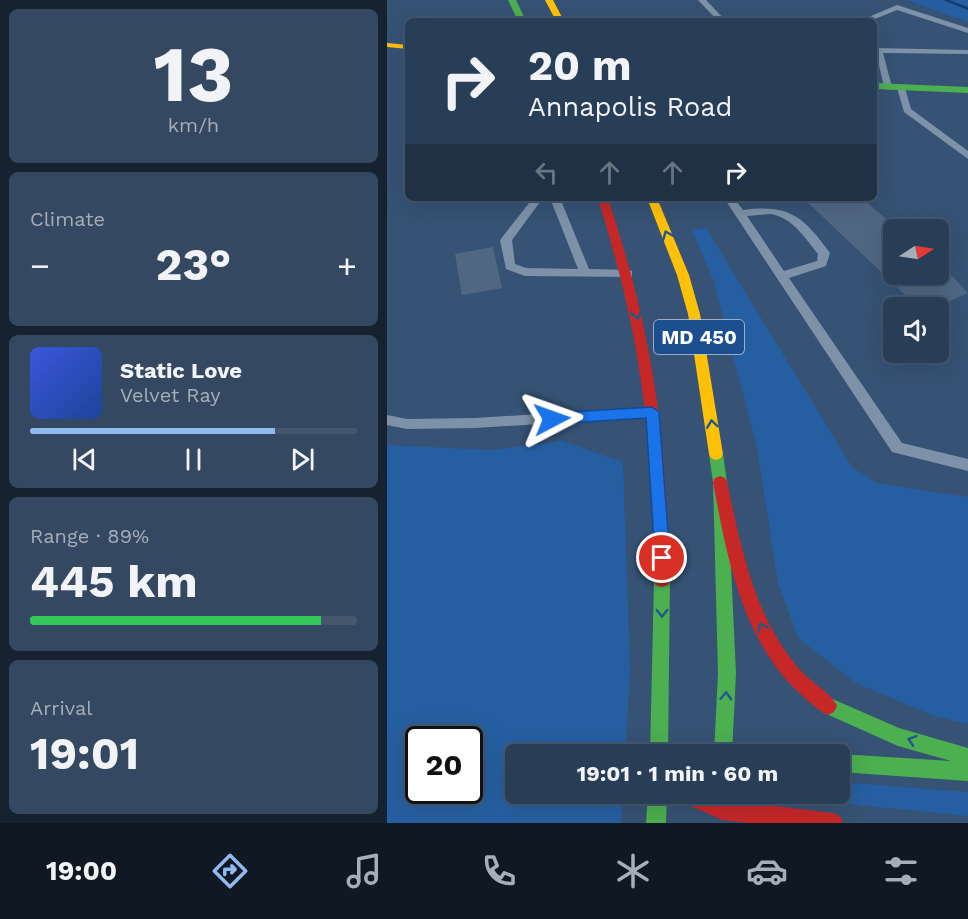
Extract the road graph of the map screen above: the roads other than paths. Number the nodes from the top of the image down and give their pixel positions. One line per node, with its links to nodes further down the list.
1 (512, 0): 4 (main road)
2 (549, 0): 5 (main road)
3 (702, 0): 6 (lane)
4 (521, 18)
5 (558, 18)
6 (719, 18)
7 (870, 18): 8 (lane)
8 (968, 32)
9 (387, 45): 10 (main road)
10 (405, 47)
11 (877, 50): 12 (lane)
12 (968, 52)
13 (877, 53): 14 (lane)
14 (888, 87): 15 (main road); 16 (lane)
15 (968, 90)
16 (968, 156)
17 (536, 201): 23 (lane)
18 (556, 201): 23 (lane)
19 (604, 201): 24 (main road, MD 450)
20 (653, 201): 29 (main road, MD 450, one-way to 20)
21 (731, 201): 22 (lane)
22 (740, 214): 25 (lane); 25 (lane)
23 (585, 273): 24 (lane)
24 (628, 274): 26 (main road, MD 450, one-way to 26)
25 (781, 276): 28 (lane)
26 (652, 412): 27 (lane); 30 (main road, MD 450, one-way to 30)
27 (387, 420)
28 (968, 465)
29 (720, 482): 31 (main road, MD 450, one-way to 29); 32 (main road, one-way to 29)
30 (659, 744)
31 (723, 744)
32 (968, 757)
33 (850, 764): 34 (main road)
34 (968, 772)
35 (657, 804): 38 (main road)
36 (702, 804): 37 (main road)
37 (722, 817): 39 (main road)
38 (656, 823)
39 (833, 823)

